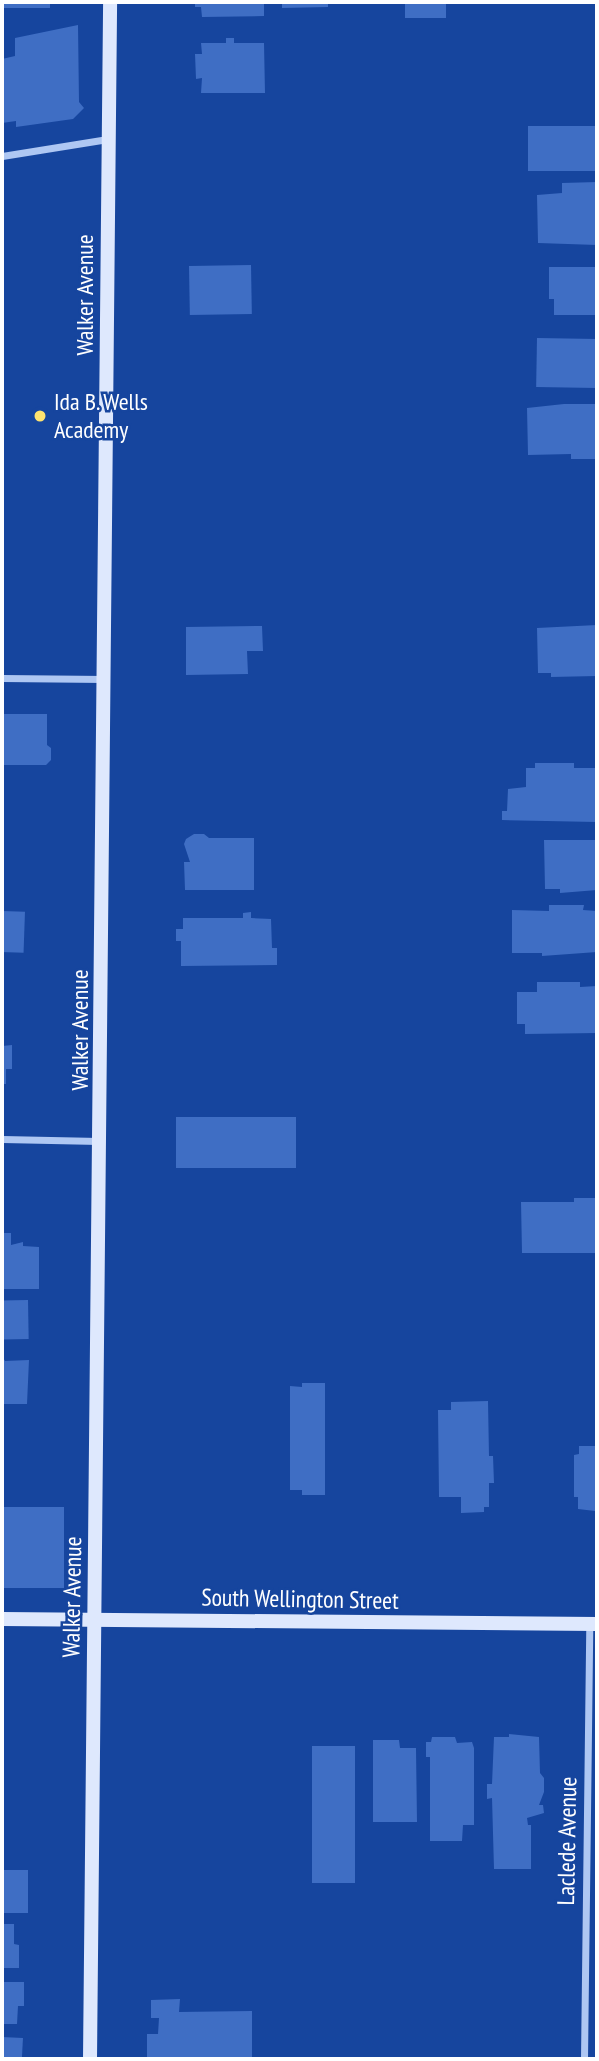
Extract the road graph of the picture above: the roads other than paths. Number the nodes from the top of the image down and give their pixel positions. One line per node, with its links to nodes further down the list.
1 (110, 2): 2 (street, Walker Avenue)
2 (108, 139): 3 (street); 5 (street, Walker Avenue)
3 (2, 156)
4 (2, 678): 5 (street)
5 (105, 680): 7 (street, Walker Avenue)
6 (2, 1139): 7 (street)
7 (102, 1141): 9 (street, Walker Avenue)
8 (2, 1619): 9 (street, South Wellington Street)
9 (94, 1619): 10 (street, South Wellington Street); 11 (street, Walker Avenue)
10 (593, 1624): 12 (street, Laclede Avenue)
11 (90, 2059)
12 (584, 2059)

